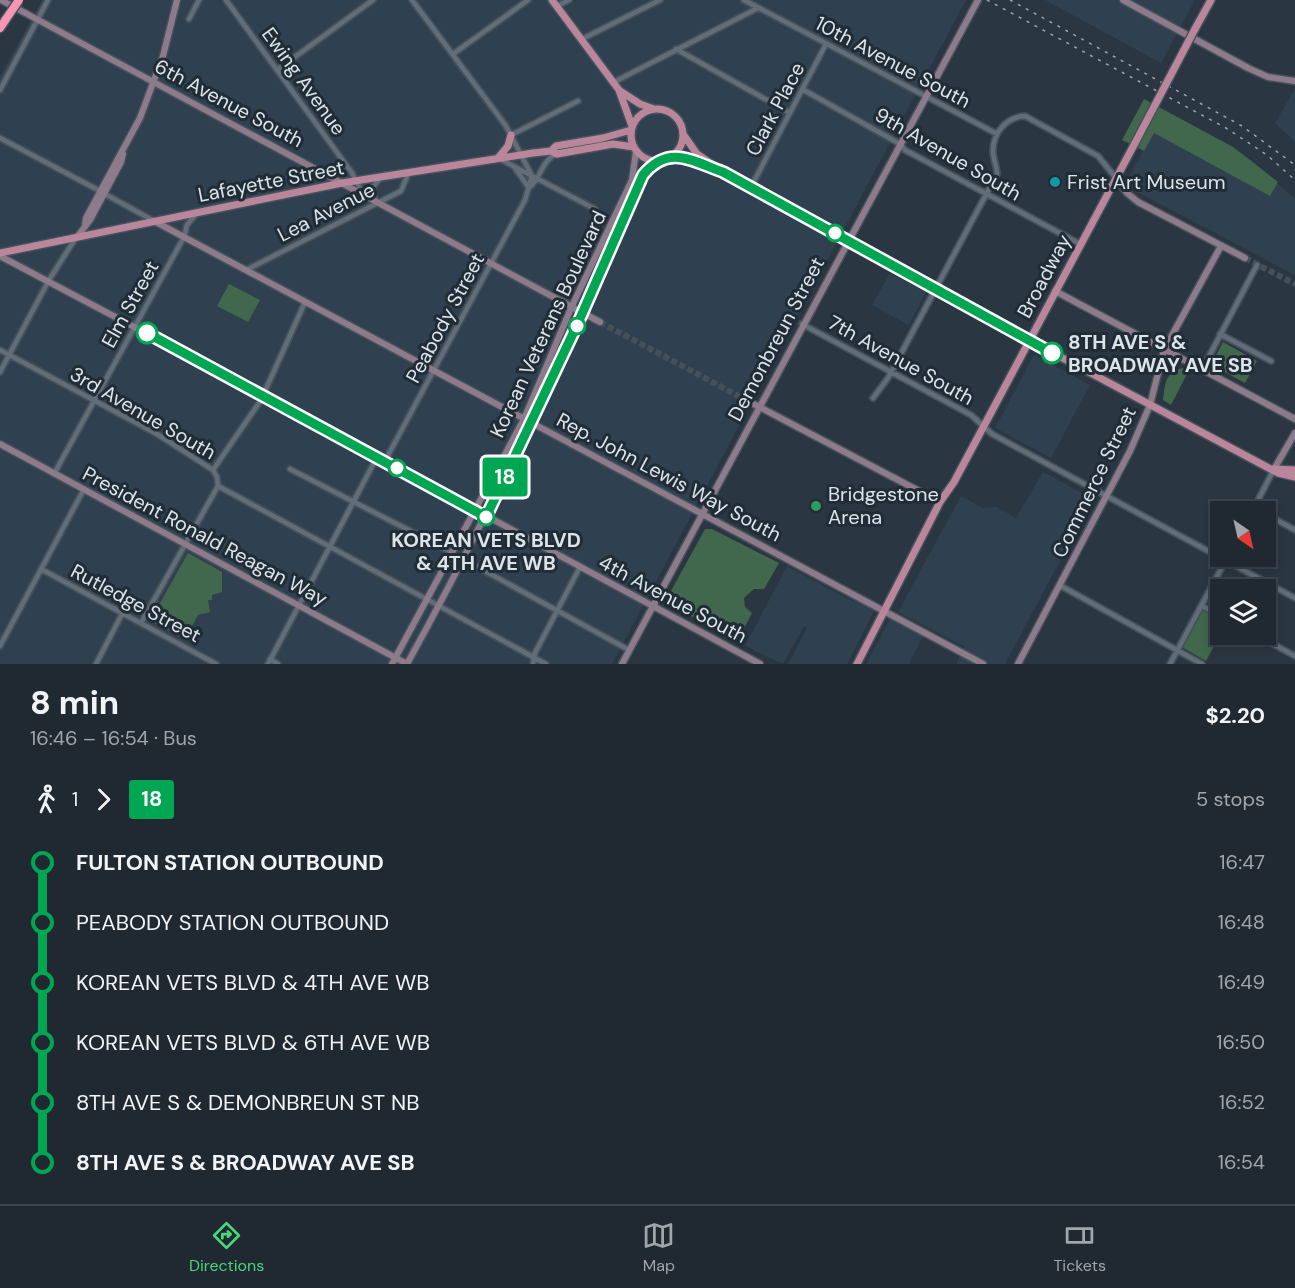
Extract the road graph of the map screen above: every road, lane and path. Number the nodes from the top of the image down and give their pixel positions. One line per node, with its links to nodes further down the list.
1 (1, 0): 18 (street, 6th Avenue South)
2 (19, 0): 20 (highway, bridge)
3 (48, 0): 18 (street)
4 (177, 0): 27 (street)
5 (199, 0): 19 (street)
6 (373, 0): 25 (street)
7 (412, 0): 24 (street)
8 (528, 0): 24 (street)
9 (569, 0): 16 (street)
10 (660, 0): 21 (street)
11 (744, 0): 17 (street, 10th Avenue South)
12 (978, 0): 32 (street, Demonbreun Street)
13 (1123, 0): 26 (street)
14 (1211, 0): 54 (main road, Broadway, bridge)
15 (228, 1): 25 (street, Ewing Avenue)
16 (555, 3): 21 (main road)
17 (758, 8): 22 (street, 10th Avenue South); 23 (street)
18 (37, 19): 27 (street, 6th Avenue South); 30 (street)
19 (189, 19)
20 (0, 28)
21 (582, 39): 28 (main road)
22 (826, 44): 29 (street, Clark Place); 32 (street, 10th Avenue South)
23 (676, 49): 28 (street); 35 (street)
24 (453, 54): 39 (street)
25 (277, 70): 55 (street, Ewing Avenue)
26 (1294, 79)
27 (153, 81): 56 (street, 6th Avenue South); 59 (street)
28 (614, 82): 31 (main road)
29 (802, 89): 35 (street, Clark Place); 41 (street, 9th Avenue South)
30 (0, 90)
31 (619, 90): 34 (main road); 36 (main road)
32 (926, 97): 38 (street, 10th Avenue South); 41 (street, Demonbreun Street)
33 (578, 101): 39 (street)
34 (654, 109): 36 (main road); 37 (main road)
35 (790, 112): 57 (street, Clark Place)
36 (632, 128): 42 (main road); 43 (main road, Lafayette Street)
37 (683, 134): 45 (main road); 50 (main road)
38 (997, 134): 54 (street); 61 (street)
39 (511, 135): 44 (street); 46 (main road)
40 (0, 138): 59 (street)
41 (900, 144): 61 (street, 9th Avenue South); 68 (street, Demonbreun Street)
42 (635, 149): 43 (main road, Lafayette Street); 47 (main road); 80 (street, Korean Veterans Boulevard)
43 (554, 152): 44 (main road, Lafayette Street); 53 (street, Peabody Street)
44 (522, 155): 46 (main road, Lafayette Street); 52 (street)
45 (670, 157): 47 (main road); 50 (main road)
46 (498, 159): 48 (street); 49 (main road, Lafayette Street)
47 (661, 160): 81 (street, Korean Veterans Boulevard)
48 (515, 167): 52 (street); 58 (street)
49 (409, 172): 51 (main road, Lafayette Street); 62 (street, Lea Avenue)
50 (723, 172): 57 (main road)
51 (382, 176): 55 (main road, Lafayette Street); 62 (street)
52 (532, 176): 53 (street); 58 (street, Peabody Street)
53 (539, 178): 58 (street, Peabody Street); 63 (street)
54 (1116, 178): 69 (main road, Broadway); 70 (street)
55 (357, 180): 56 (main road, Lafayette Street); 60 (street, Ewing Avenue)
56 (342, 183): 60 (street, 6th Avenue South); 64 (main road, Lafayette Street)
57 (750, 187): 68 (main road)
58 (529, 188): 73 (street, Peabody Street)
59 (102, 193): 65 (street); 66 (street)
60 (363, 194): 62 (street, 6th Avenue South)
61 (986, 194): 69 (street, 9th Avenue South); 77 (street)
62 (377, 201): 73 (street, 6th Avenue South); 75 (street, Lea Avenue)
63 (595, 209)
64 (197, 212): 65 (main road, Lafayette Street); 67 (street, Elm Street)
65 (154, 221): 66 (main road, Lafayette Street); 67 (street, Rep. John Lewis Way South)
66 (77, 237): 71 (main road, Lafayette Street); 76 (street)
67 (184, 237): 75 (street, Rep. John Lewis Way South); 84 (street, Elm Street)
68 (848, 240): 77 (main road); 83 (street, Demonbreun Street)
69 (1080, 244): 78 (main road, Broadway)
70 (1221, 246): 72 (street); 88 (street, Commerce Street)
71 (0, 254): 76 (street, 4th Avenue South)
72 (1245, 258)
73 (492, 264): 80 (street, 6th Avenue South); 92 (street, Peabody Street)
74 (1257, 265): 85 (street)
75 (246, 270): 79 (street, Rep. John Lewis Way South)
76 (49, 280): 84 (street, 4th Avenue South); 89 (street)
77 (935, 289): 86 (main road); 93 (street)
78 (1054, 291): 86 (main road, Broadway); 88 (street)
79 (305, 302): 92 (street, Rep. John Lewis Way South); 95 (street)
80 (572, 306): 81 (street, 6th Avenue South); 101 (street, Korean Veterans Boulevard)
81 (583, 312): 82 (street, 6th Avenue South); 103 (street, Korean Veterans Boulevard)
82 (600, 322)
83 (802, 324): 93 (street, 7th Avenue South); 100 (street, Demonbreun Street)
84 (134, 326): 95 (street, 4th Avenue South); 97 (street, Elm Street)
85 (1220, 334): 90 (street); 91 (street)
86 (1028, 340): 99 (main road); 104 (main road, Broadway)
87 (0, 350): 89 (street, 3rd Avenue South)
88 (1164, 350): 99 (street, Commerce Street); 102 (street)
89 (9, 355): 94 (street); 97 (street, 3rd Avenue South)
90 (1271, 361)
91 (1205, 364)
92 (434, 371): 101 (street, Rep. John Lewis Way South); 108 (street, Peabody Street)
93 (892, 371): 96 (street); 104 (street, 7th Avenue South)
94 (0, 372)
95 (263, 395): 107 (street, 4th Avenue South); 111 (street)
96 (873, 398)
97 (94, 400): 111 (street, 3rd Avenue South); 113 (street, Elm Street)
98 (746, 400): 100 (street)
99 (1150, 405): 110 (main road); 117 (street, Commerce Street)
100 (758, 406): 120 (street); 122 (street, Demonbreun Street)
101 (524, 419): 103 (street, Rep. John Lewis Way South); 121 (street, Korean Veterans Boulevard)
102 (1295, 419)
103 (531, 423): 122 (street, Rep. John Lewis Way South); 123 (street, Korean Veterans Boulevard)
104 (983, 425): 117 (street, 7th Avenue South); 120 (main road, Broadway)
105 (1295, 434): 110 (street)
106 (0, 444): 113 (street, President Ronald Reagan Way)
107 (376, 457): 108 (street, 4th Avenue South); 118 (street)
108 (385, 461): 121 (street, 4th Avenue South)
109 (290, 469): 118 (street)
110 (1274, 469): 112 (main road); 114 (main road); 119 (street)
111 (213, 470): 115 (street, 3rd Avenue South)
112 (1295, 470)
113 (54, 474): 116 (street, President Ronald Reagan Way)
114 (1295, 477)
115 (218, 486): 126 (street); 127 (street, 3rd Avenue South)
116 (84, 489): 126 (street, President Ronald Reagan Way); 134 (street)
117 (1106, 496): 128 (street, 7th Avenue South); 135 (street, Commerce Street)
118 (353, 501): 127 (street); 129 (street)
119 (1258, 501)
120 (940, 502): 144 (main road, Broadway)
121 (476, 512): 123 (street, 4th Avenue South); 129 (street, Korean Veterans Boulevard)
122 (700, 513): 140 (street, Demonbreun Street); 144 (street, Rep. John Lewis Way South)
123 (486, 517): 130 (street, Korean Veterans Boulevard); 131 (street, 4th Avenue South)
124 (1276, 520): 125 (street)
125 (1295, 530)
126 (184, 544): 138 (street, President Ronald Reagan Way); 146 (street)
127 (328, 547): 137 (street, 3rd Avenue South); 138 (street)
128 (1210, 550)
129 (453, 553): 137 (street, Korean Veterans Boulevard)
130 (463, 559): 139 (street, Korean Veterans Boulevard); 142 (street)
131 (580, 567): 140 (street, 4th Avenue South); 142 (street)
132 (1223, 567): 141 (street)
133 (1241, 567): 136 (street, 7th Avenue South)
134 (41, 569): 145 (street, Rutledge Street); 148 (street)
135 (1061, 586): 150 (street); 165 (street, Commerce Street)
136 (1295, 598)
137 (427, 600): 139 (street, 3rd Avenue South); 153 (street, Korean Veterans Boulevard)
138 (298, 605): 153 (street, President Ronald Reagan Way); 154 (street)
139 (439, 606): 152 (street, 3rd Avenue South); 158 (street, Korean Veterans Boulevard)
140 (652, 606): 149 (street, Demonbreun Street); 162 (street, 4th Avenue South)
141 (1202, 606): 143 (street); 150 (street)
142 (556, 610): 149 (street); 152 (street)
143 (1210, 610)
144 (884, 611): 163 (main road, Broadway); 164 (street, Rep. John Lewis Way South)
145 (122, 614): 146 (street, Rutledge Street); 155 (street)
146 (141, 623): 156 (street, Rutledge Street)
147 (1275, 645): 151 (street)
148 (0, 646)
149 (629, 650): 161 (street, Demonbreun Street)
150 (1177, 651): 166 (street); 167 (street)
151 (1295, 656)
152 (535, 658): 159 (street); 160 (street, 3rd Avenue South)
153 (393, 661): 158 (street, President Ronald Reagan Way)
154 (269, 662): 157 (street)
155 (96, 664)
156 (216, 664)
157 (278, 664)
158 (407, 664)
159 (533, 664)
160 (546, 664)
161 (622, 664)
162 (760, 664)
163 (856, 664)
164 (983, 664)
165 (1018, 664)
166 (1170, 664)
167 (1202, 664)

